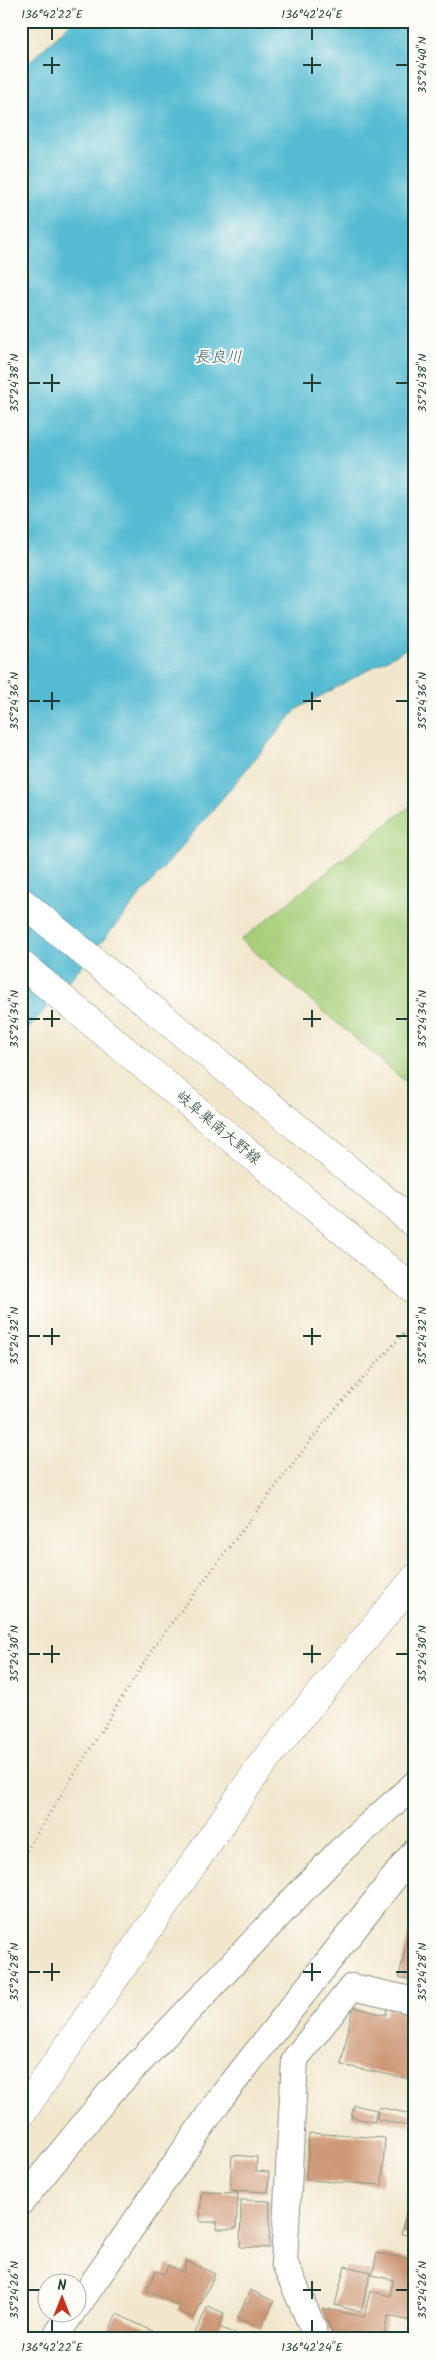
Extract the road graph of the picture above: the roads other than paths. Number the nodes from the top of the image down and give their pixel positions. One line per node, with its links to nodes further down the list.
1 (21, 901): 3 (main road)
2 (21, 964): 4 (main road, 岐阜巣南大野線)
3 (415, 1224)
4 (415, 1291)
5 (415, 1578): 9 (main road)
6 (415, 1784): 10 (street)
7 (415, 1851): 11 (street)
8 (415, 2001): 14 (street)
9 (21, 2114)
10 (21, 2202)
11 (88, 2290)
12 (65, 2322): 13 (street)
13 (54, 2339)
14 (314, 2339)

